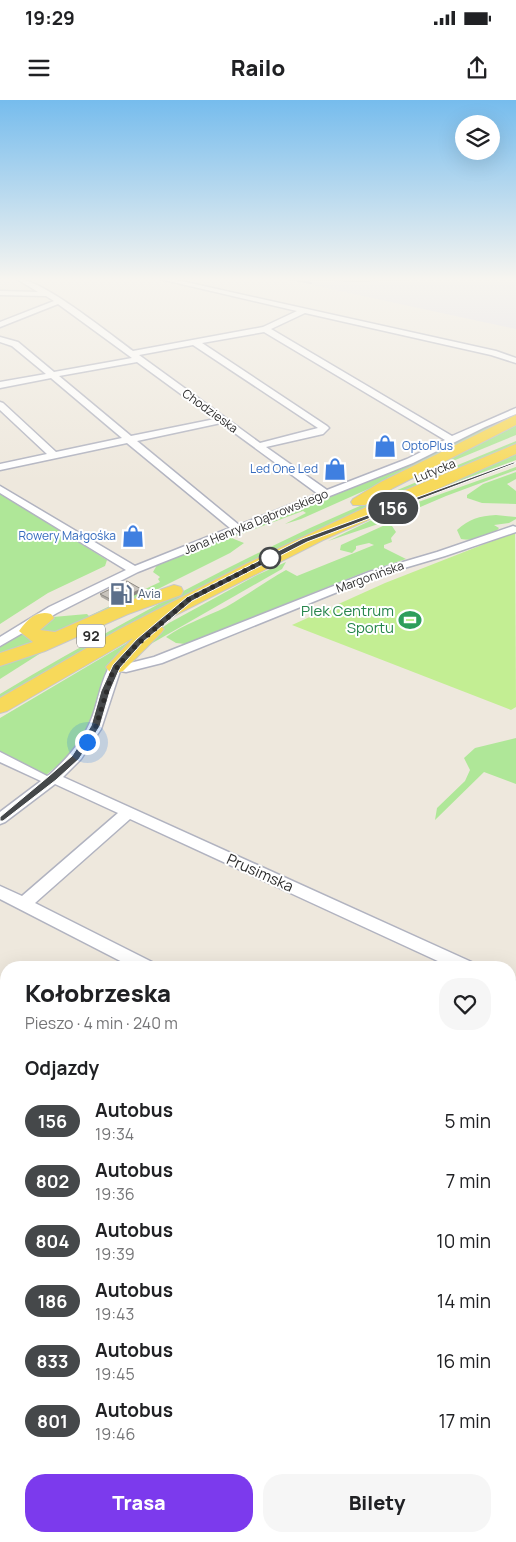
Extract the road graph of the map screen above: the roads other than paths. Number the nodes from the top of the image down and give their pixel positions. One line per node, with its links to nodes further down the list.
1 (18, 346): 9 (street)
2 (120, 346): 7 (street, Chodzieska)
3 (182, 346): 7 (street)
4 (201, 346): 18 (street)
5 (294, 346): 17 (street)
6 (461, 346): 8 (street)
7 (135, 357): 9 (street); 14 (street, Chodzieska)
8 (516, 361)
9 (54, 375): 10 (street); 16 (street)
10 (0, 385)
11 (0, 405): 20 (street)
12 (516, 411): 17 (street, Jana Henryka Dąbrowskiego)
13 (516, 419): 25 (main road)
14 (222, 420): 16 (street); 18 (street, Chodzieska)
15 (516, 438): 25 (main road, Lutycka / 92)
16 (129, 440): 20 (street); 26 (street)
17 (452, 440): 24 (street, Jana Henryka Dąbrowskiego)
18 (258, 446): 24 (street, Chodzieska)
19 (516, 449): 28 (main road, Lutycka / 92)
20 (54, 456): 22 (street)
21 (516, 464): 28 (main road)
22 (0, 467)
23 (0, 489): 29 (street)
24 (325, 494): 26 (street, Jana Henryka Dąbrowskiego)
25 (355, 504): 30 (main road, Jana Henryka Dąbrowskiego / 92)
26 (238, 528): 29 (street, Jana Henryka Dąbrowskiego)
27 (515, 528): 35 (street, Margonińska)
28 (304, 541): 30 (main road, Jana Henryka Dąbrowskiego / 92)
29 (134, 570): 33 (street, Jana Henryka Dąbrowskiego)
30 (182, 595): 32 (main road); 35 (main road); 36 (main road, Jana Henryka Dąbrowskiego / 92); 37 (main road, Jana Henryka Dąbrowskiego / 92)
31 (44, 618): 32 (main road)
32 (56, 638): 34 (main road)
33 (0, 642)
34 (0, 660)
35 (116, 667): 39 (street)
36 (0, 688)
37 (0, 707)
38 (0, 756): 39 (street, Prusimska)
39 (47, 778): 40 (street, Prusimska); 41 (street)
40 (128, 813): 43 (street); 45 (street, Prusimska)
41 (0, 819)
42 (0, 892): 43 (street)
43 (24, 904): 44 (street)
44 (136, 961)
45 (455, 961)

